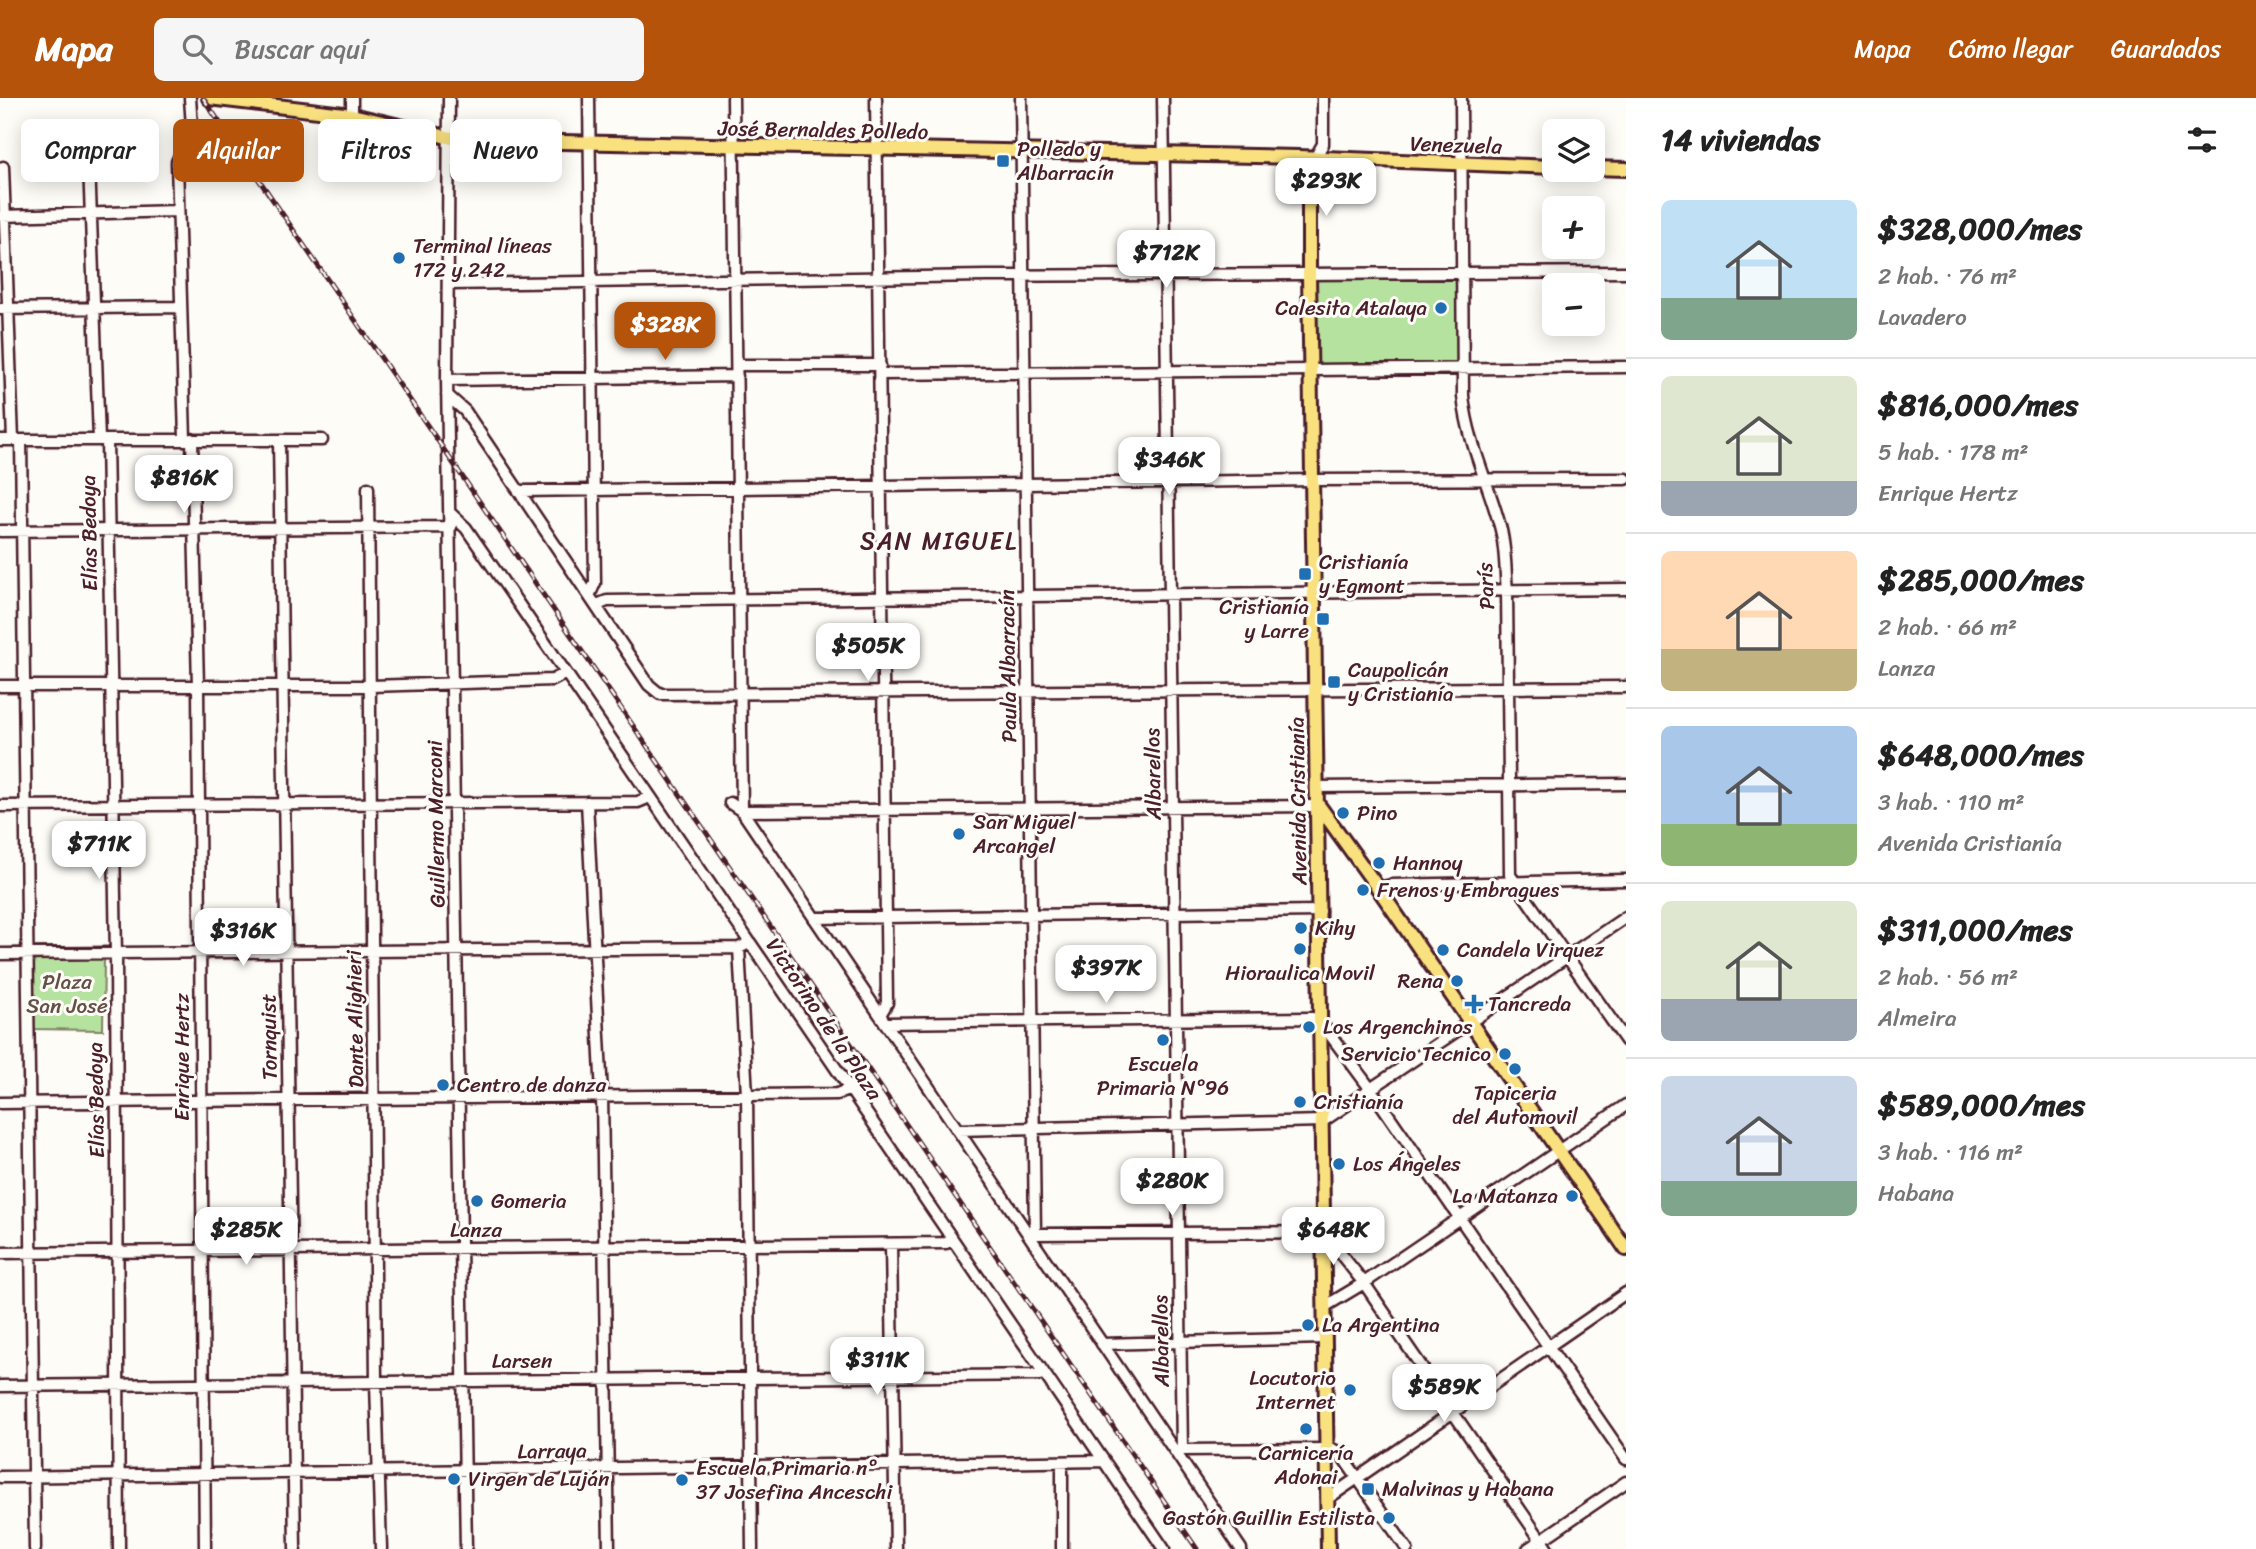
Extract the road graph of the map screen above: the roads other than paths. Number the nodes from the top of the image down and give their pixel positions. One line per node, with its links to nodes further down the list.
1 (190, 98): 27 (street, Enrique Hertz)
2 (209, 98): 12 (main road, José Bernaldes Polledo)
3 (352, 98): 13 (street)
4 (449, 98): 14 (street, Guillermo Marconi)
5 (589, 98): 15 (street)
6 (733, 98): 16 (street)
7 (876, 98): 17 (street)
8 (1021, 98): 18 (street, Paula Albarracín)
9 (1163, 98): 19 (street, Albarellos)
10 (1324, 98): 20 (street, Avenida Cristianía)
11 (1461, 98): 21 (street, París)
12 (248, 100): 13 (main road, José Bernaldes Polledo)
13 (352, 115): 14 (main road, José Bernaldes Polledo)
14 (449, 138): 15 (main road, José Bernaldes Polledo); 38 (street, Guillermo Marconi)
15 (590, 145): 16 (main road, José Bernaldes Polledo); 37 (street)
16 (733, 147): 17 (main road, José Bernaldes Polledo); 36 (street)
17 (878, 151): 18 (main road, José Bernaldes Polledo); 35 (street)
18 (1023, 152): 19 (main road, José Bernaldes Polledo); 34 (street, Paula Albarracín)
19 (1165, 154): 20 (main road, José Bernaldes Polledo); 33 (street, Albarellos)
20 (1315, 158): 21 (main road, Venezuela); 32 (main road, Avenida Cristianía)
21 (1462, 164): 23 (main road, Venezuela); 30 (street, París)
22 (3, 167): 29 (street)
23 (1542, 167)
24 (1605, 168): 25 (main road)
25 (1626, 169)
26 (90, 182): 28 (street, Elías Bedoya)
27 (176, 211): 28 (street); 39 (street, Enrique Hertz)
28 (91, 213): 29 (street); 40 (street, Elías Bedoya)
29 (3, 216): 41 (street)
30 (1461, 271): 31 (street); 32 (street); 42 (street, París)
31 (1626, 272)
32 (1309, 273): 33 (street); 45 (main road, Avenida Cristianía)
33 (1165, 275): 34 (street); 47 (street, Albarellos)
34 (1023, 276): 35 (street); 48 (street, Paula Albarracín)
35 (880, 279): 36 (street); 44 (street)
36 (735, 280): 37 (street); 46 (street)
37 (593, 282): 38 (street); 49 (street)
38 (447, 284): 50 (street, Guillermo Marconi)
39 (181, 307): 40 (street); 52 (street, Enrique Hertz)
40 (95, 308): 41 (street); 55 (street, Elías Bedoya)
41 (4, 309): 54 (street)
42 (1462, 367): 43 (street); 45 (street); 60 (street, París)
43 (1626, 368)
44 (880, 369): 46 (street); 48 (street); 63 (street)
45 (1311, 369): 47 (street); 59 (main road, Avenida Cristianía)
46 (737, 371): 49 (street); 64 (street)
47 (1166, 371): 48 (street); 61 (street, Albarellos)
48 (1024, 373): 62 (street, Paula Albarracín)
49 (593, 378): 50 (street); 66 (street)
50 (447, 380): 51 (street, Guillermo Marconi)
51 (447, 395): 67 (street); 68 (street, Guillermo Marconi)
52 (189, 439): 55 (street); 56 (street); 72 (street, Enrique Hertz)
53 (0, 440): 54 (street)
54 (17, 440): 55 (street); 70 (street)
55 (103, 440): 71 (street, Elías Bedoya)
56 (279, 440): 57 (street); 73 (street, Tornquist)
57 (322, 440)
58 (1626, 479): 60 (street)
59 (1313, 480): 60 (street); 61 (street); 78 (main road, Avenida Cristianía)
60 (1483, 480): 77 (street, París)
61 (1167, 482): 62 (street); 80 (street, Albarellos)
62 (1025, 484): 63 (street); 81 (street, Paula Albarracín)
63 (881, 485): 64 (street); 82 (street)
64 (739, 487): 66 (street); 83 (street)
65 (368, 488): 74 (street, Dante Alighieri)
66 (594, 489): 67 (street); 79 (street)
67 (520, 491): 79 (street)
68 (450, 513): 69 (street, Guillermo Marconi); 85 (street, Victorino de la Plaza)
69 (451, 527): 74 (street); 86 (street, Guillermo Marconi)
70 (22, 530): 71 (street); 75 (street); 88 (street)
71 (108, 530): 72 (street); 92 (street, Elías Bedoya)
72 (195, 530): 73 (street); 89 (street, Enrique Hertz)
73 (281, 530): 74 (street); 90 (street, Tornquist)
74 (368, 530): 91 (street, Dante Alighieri)
75 (0, 531)
76 (1626, 589): 77 (street)
77 (1507, 591): 78 (street); 93 (street, París)
78 (1313, 592): 80 (street); 95 (main road, Avenida Cristianía)
79 (590, 594): 84 (street)
80 (1168, 594): 81 (street); 96 (street, Albarellos)
81 (1026, 596): 82 (street); 97 (street, Paula Albarracín)
82 (883, 598): 83 (street); 98 (street)
83 (738, 600): 84 (street); 99 (street)
84 (597, 605): 99 (street)
85 (566, 673): 86 (street); 103 (street, Victorino de la Plaza)
86 (453, 684): 91 (street); 105 (street, Guillermo Marconi)
87 (0, 686): 88 (street)
88 (25, 686): 92 (street); 110 (street)
89 (198, 686): 90 (street); 92 (street); 108 (street, Enrique Hertz)
90 (284, 686): 91 (street); 109 (street, Tornquist)
91 (372, 686): 107 (street, Dante Alighieri)
92 (111, 687): 111 (street, Elías Bedoya)
93 (1507, 687): 94 (street); 95 (street); 100 (street, París)
94 (1626, 687)
95 (1315, 689): 96 (street); 102 (main road, Avenida Cristianía)
96 (1172, 690): 97 (street); 114 (street, Albarellos)
97 (1027, 691): 98 (street); 115 (street, Paula Albarracín)
98 (884, 693): 99 (street); 116 (street)
99 (740, 695): 117 (street)
100 (1508, 784): 101 (street); 102 (street); 119 (street, París)
101 (1626, 785)
102 (1318, 786): 112 (main road, Avenida Cristianía)
103 (650, 797): 104 (street); 127 (street, Victorino de la Plaza)
104 (587, 802): 105 (street); 128 (street)
105 (455, 803): 107 (street); 129 (street, Guillermo Marconi)
106 (730, 803): 117 (street)
107 (372, 804): 109 (street); 131 (street, Dante Alighieri)
108 (198, 805): 109 (street); 111 (street); 132 (street, Enrique Hertz)
109 (285, 805): 130 (street, Tornquist)
110 (25, 806): 111 (street); 113 (street); 134 (street)
111 (112, 806): 135 (street, Elías Bedoya)
112 (1319, 806): 114 (street); 120 (main road); 121 (main road, Avenida Cristianía)
113 (0, 807)
114 (1173, 807): 115 (street); 122 (street, Albarellos)
115 (1029, 808): 116 (street); 123 (street, Paula Albarracín)
116 (885, 810): 117 (street); 124 (street)
117 (742, 811): 126 (street)
118 (1626, 880): 119 (street)
119 (1515, 882): 120 (street); 136 (street, París)
120 (1378, 888): 141 (main road)
121 (1320, 911): 122 (street); 140 (main road, Avenida Cristianía)
122 (1174, 912): 123 (street); 138 (street, Albarellos)
123 (1031, 915): 124 (street); 139 (street, Paula Albarracín)
124 (887, 917): 126 (street); 137 (street)
125 (1626, 917): 136 (street)
126 (814, 918): 137 (street)
127 (744, 946): 128 (street); 143 (street, Victorino de la Plaza); 145 (street)
128 (596, 949): 129 (street); 146 (street)
129 (458, 950): 131 (street); 147 (street, Guillermo Marconi)
130 (286, 952): 131 (street); 132 (street); 149 (street, Tornquist)
131 (374, 952): 150 (street, Dante Alighieri)
132 (201, 953): 135 (street); 148 (street, Enrique Hertz)
133 (0, 954): 134 (street)
134 (26, 955): 135 (street); 152 (street)
135 (116, 955): 151 (street, Elías Bedoya)
136 (1568, 956): 141 (street); 142 (street, París)
137 (883, 1019): 139 (street); 158 (street)
138 (1175, 1020): 139 (street); 140 (street); 156 (street, Albarellos)
139 (1031, 1021): 157 (street, Paula Albarracín)
140 (1320, 1021): 144 (street); 155 (main road, Avenida Cristianía)
141 (1471, 1023): 144 (street); 159 (main road)
142 (1626, 1041)
143 (848, 1090): 145 (street); 164 (street, Victorino de la Plaza)
144 (1372, 1091): 155 (street); 160 (street)
145 (747, 1095): 146 (street); 165 (street)
146 (602, 1096): 147 (street); 168 (street)
147 (460, 1099): 150 (street); 167 (street, Guillermo Marconi)
148 (202, 1100): 149 (street); 151 (street); 170 (street, Enrique Hertz)
149 (289, 1100): 150 (street); 171 (street, Tornquist)
150 (376, 1100): 172 (street, Dante Alighieri)
151 (115, 1101): 152 (street); 174 (street, Elías Bedoya)
152 (27, 1102): 153 (street); 173 (street)
153 (0, 1103)
154 (1626, 1105): 159 (street)
155 (1323, 1122): 156 (street); 162 (main road, Avenida Cristianía)
156 (1177, 1127): 157 (street); 161 (street, Albarellos)
157 (1032, 1128): 158 (street); 163 (street, Paula Albarracín)
158 (958, 1130): 163 (street)
159 (1558, 1151): 160 (street); 169 (main road)
160 (1461, 1219): 176 (street); 182 (street)
161 (1180, 1233): 162 (street); 163 (street); 180 (street, Albarellos)
162 (1323, 1233): 176 (street); 178 (main road, Avenida Cristianía)
163 (1033, 1235): 181 (street)
164 (952, 1240): 166 (street, Lanza); 183 (street, Victorino de la Plaza)
165 (749, 1245): 166 (street, Lanza); 168 (street, Lanza); 185 (street)
166 (891, 1245): 184 (street)
167 (462, 1249): 168 (street, Lanza); 172 (street, Lanza); 186 (street, Guillermo Marconi)
168 (606, 1249): 187 (street)
169 (1626, 1249)
170 (202, 1251): 171 (street, Lanza); 174 (street, Lanza); 190 (street, Enrique Hertz)
171 (291, 1251): 172 (street, Lanza); 191 (street, Tornquist)
172 (377, 1251): 188 (street, Dante Alighieri)
173 (30, 1252): 174 (street, Lanza); 175 (street, Lanza); 192 (street)
174 (117, 1252): 189 (street, Elías Bedoya)
175 (0, 1253)
176 (1364, 1283): 178 (street); 194 (street)
177 (1626, 1293): 182 (street)
178 (1324, 1307): 179 (main road, Avenida Cristianía)
179 (1323, 1338): 180 (street); 195 (main road, Avenida Cristianía)
180 (1180, 1342): 181 (street); 196 (street, Albarellos)
181 (1102, 1343): 196 (street)
182 (1548, 1347): 194 (street); 197 (street)
183 (1044, 1373): 184 (street, Larsen); 198 (street, Victorino de la Plaza)
184 (892, 1376): 185 (street, Larsen); 200 (street)
185 (749, 1379): 187 (street, Larsen); 201 (street)
186 (462, 1380): 187 (street, Larsen); 188 (street, Larsen); 203 (street, Guillermo Marconi)
187 (608, 1380): 202 (street)
188 (376, 1383): 191 (street, Larsen); 204 (street, Dante Alighieri)
189 (117, 1384): 190 (street, Larsen); 192 (street, Larsen); 206 (street, Elías Bedoya)
190 (204, 1384): 191 (street, Larsen); 207 (street, Enrique Hertz)
191 (292, 1384): 205 (street, Tornquist)
192 (31, 1385): 193 (street, Larsen); 209 (street)
193 (0, 1386)
194 (1454, 1411): 210 (street); 213 (street)
195 (1326, 1448): 196 (street); 210 (street); 212 (main road, Avenida Cristianía)
196 (1179, 1452): 225 (street)
197 (1626, 1459)
198 (1104, 1461): 199 (street, Larraya); 224 (street, Victorino de la Plaza)
199 (1062, 1463): 200 (street, Larraya); 223 (street)
200 (893, 1465): 201 (street, Larraya); 222 (street)
201 (751, 1468): 202 (street, Larraya); 221 (street)
202 (609, 1470): 203 (street, Larraya); 220 (street)
203 (464, 1472): 204 (street, Larraya); 219 (street, Guillermo Marconi)
204 (379, 1473): 205 (street, Larraya); 218 (street, Dante Alighieri)
205 (292, 1474): 207 (street, Larraya); 217 (street, Tornquist)
206 (119, 1475): 207 (street, Larraya); 209 (street, Larraya); 215 (street, Elías Bedoya)
207 (204, 1475): 216 (street, Enrique Hertz)
208 (0, 1477): 209 (street, Larraya)
209 (33, 1477): 214 (street)
210 (1358, 1478): 212 (street); 227 (street)
211 (1626, 1482): 213 (street)
212 (1327, 1499): 226 (main road, Avenida Cristianía)
213 (1544, 1544): 228 (street)
214 (35, 1549)
215 (119, 1549)
216 (205, 1549)
217 (295, 1549)
218 (382, 1549)
219 (466, 1549)
220 (609, 1549)
221 (752, 1549)
222 (896, 1549)
223 (1062, 1549)
224 (1164, 1549)
225 (1241, 1549)
226 (1328, 1549)
227 (1407, 1549)
228 (1528, 1549)

